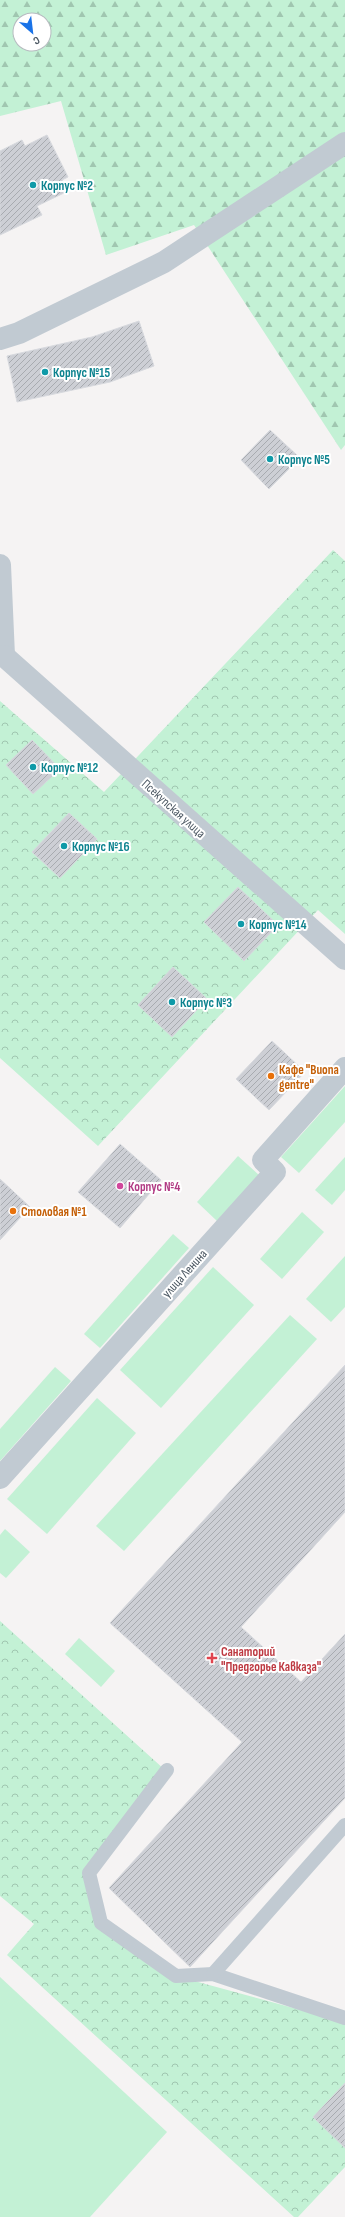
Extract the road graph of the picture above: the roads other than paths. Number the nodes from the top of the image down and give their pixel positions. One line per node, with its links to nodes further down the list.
1 (345, 143): 2 (street)
2 (0, 339)
3 (0, 565): 4 (street)
4 (2, 656): 5 (street, Псекупская улица)
5 (345, 958)
6 (345, 1068): 7 (street, улица Ленина)
7 (0, 1478)
8 (167, 1770): 10 (lane)
9 (345, 1826): 10 (lane)
10 (213, 1974): 11 (lane)
11 (345, 2018)

